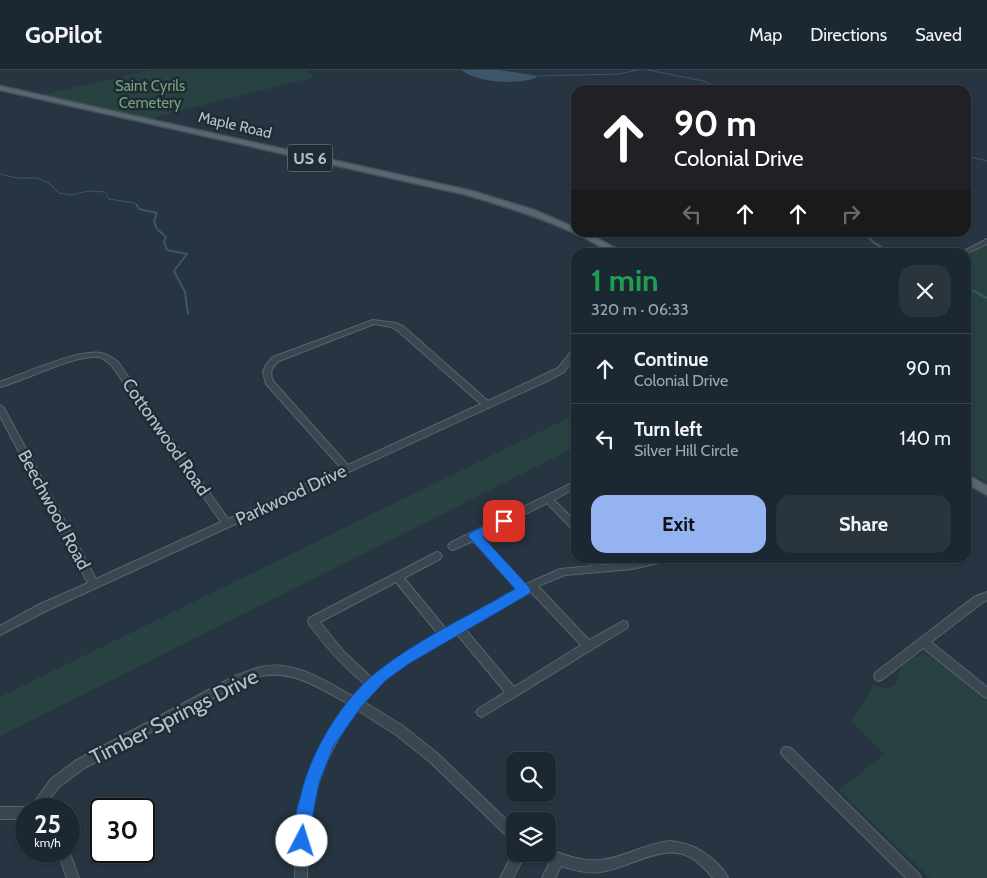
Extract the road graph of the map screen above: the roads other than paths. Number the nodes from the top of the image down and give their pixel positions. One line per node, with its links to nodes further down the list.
1 (0, 88): 2 (main road, Maple Road / US 6)
2 (571, 229)
3 (588, 237): 5 (main road, Maple Road / US 6)
4 (987, 241): 6 (street)
5 (610, 248)
6 (971, 249)
7 (571, 357): 9 (street, Parkwood Drive)
8 (0, 385): 17 (street, Cottonwood Road)
9 (487, 405): 11 (street, Parkwood Drive); 11 (street)
10 (0, 408): 25 (street, Beechwood Road)
11 (347, 469): 17 (street, Parkwood Drive)
12 (971, 481): 14 (main road)
13 (571, 487): 15 (street)
14 (987, 491)
15 (548, 499): 16 (street); 18 (street)
16 (571, 523)
17 (227, 524): 25 (street, Parkwood Drive)
18 (474, 536): 19 (street); 26 (street)
19 (453, 546)
20 (437, 556): 24 (street)
21 (595, 563): 23 (street)
22 (644, 563): 23 (street)
23 (597, 569): 26 (street)
24 (397, 577): 31 (street); 35 (street)
25 (94, 585): 30 (street, Parkwood Drive)
26 (528, 588): 29 (street); 33 (street)
27 (987, 596): 32 (street)
28 (623, 625): 33 (street)
29 (458, 628): 31 (street); 36 (street)
30 (0, 631)
31 (445, 635): 35 (street)
32 (922, 642): 34 (street); 37 (street)
33 (588, 646): 36 (street)
34 (878, 676)
35 (374, 684): 38 (street)
36 (513, 693): 39 (street)
37 (987, 693)
38 (356, 703): 41 (street, Timber Springs Drive); 44 (street, Timber Springs Drive); 49 (street)
39 (482, 712)
40 (787, 752): 53 (street)
41 (44, 798)
42 (0, 813): 43 (street)
43 (15, 813)
44 (506, 827)
45 (558, 859): 51 (street); 52 (street)
46 (515, 862): 50 (street)
47 (67, 863): 48 (street)
48 (73, 878)
49 (300, 878)
50 (506, 878)
51 (548, 878)
52 (722, 878)
53 (915, 878)

